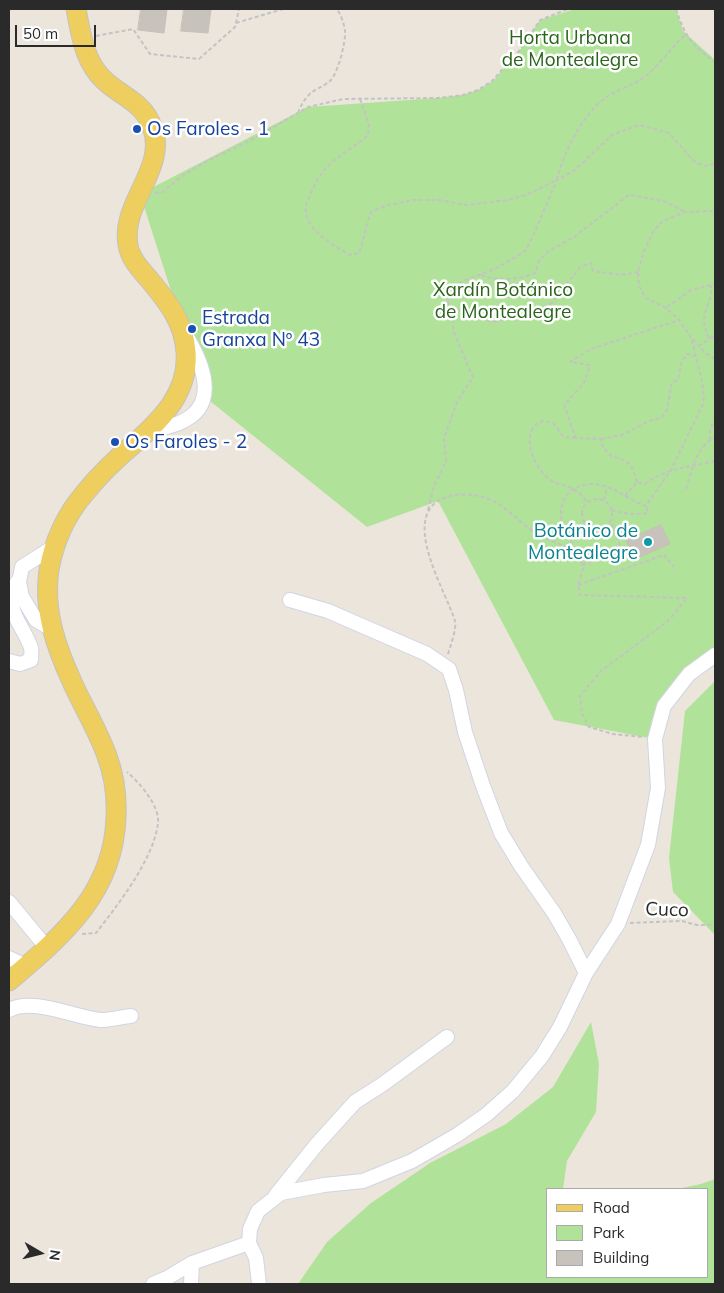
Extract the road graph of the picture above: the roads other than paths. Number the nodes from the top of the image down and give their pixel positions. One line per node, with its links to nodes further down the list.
1 (76, 9): 2 (main road)
2 (182, 330): 3 (main road); 3 (street)
3 (148, 431): 4 (main road)
4 (55, 546): 5 (street); 7 (main road)
5 (20, 578): 7 (street); 9 (street)
6 (290, 600): 14 (street)
7 (51, 629): 11 (main road)
8 (715, 655): 14 (street)
9 (9, 661)
10 (9, 902): 11 (street)
11 (47, 948): 13 (main road)
12 (9, 958): 13 (street)
13 (26, 966): 15 (main road)
14 (586, 973): 19 (street)
15 (9, 981)
16 (9, 1010): 17 (street)
17 (131, 1016)
18 (446, 1037): 19 (street)
19 (274, 1198): 20 (street)
20 (249, 1243): 21 (street); 24 (street)
21 (192, 1263): 22 (street); 23 (street)
22 (153, 1284)
23 (191, 1284)
24 (258, 1284)

